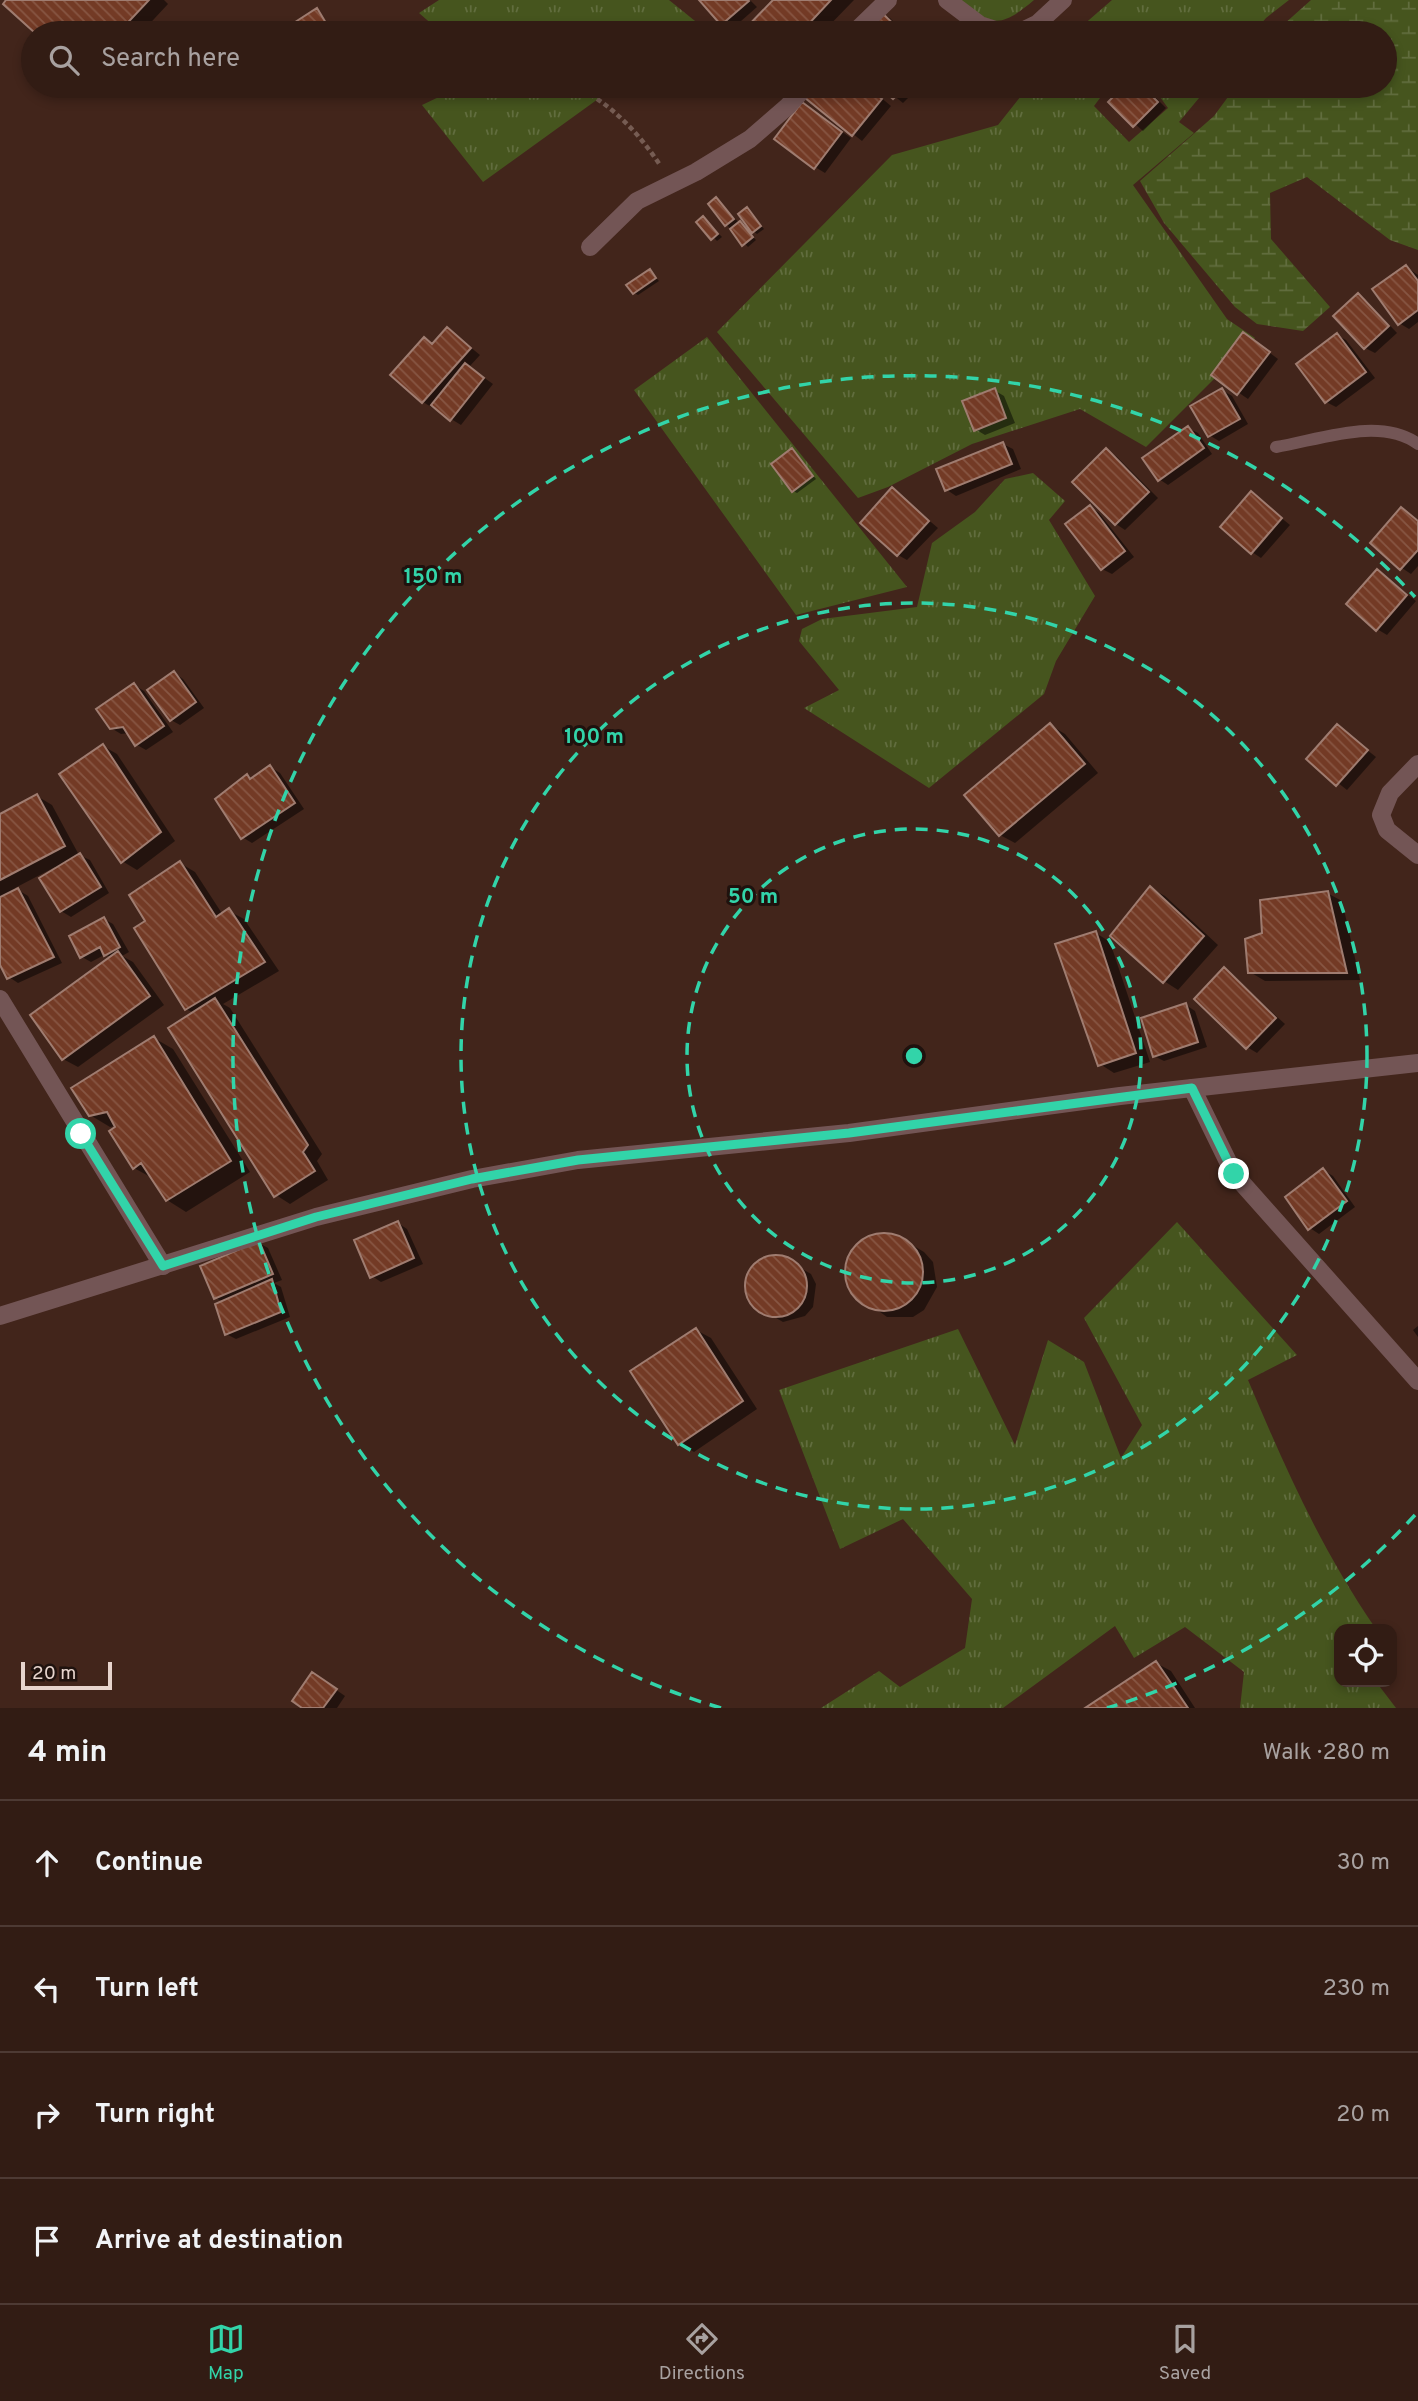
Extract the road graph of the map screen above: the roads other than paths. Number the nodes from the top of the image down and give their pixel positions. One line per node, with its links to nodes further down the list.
1 (888, 0): 4 (street)
2 (947, 0): 5 (street)
3 (1063, 0): 6 (street)
4 (866, 21)
5 (975, 21)
6 (1040, 21)
7 (795, 98): 8 (street)
8 (590, 247)
9 (1418, 444): 10 (lane)
10 (1276, 447)
11 (1418, 764): 12 (street)
12 (1418, 855)
13 (0, 999): 16 (street)
14 (1418, 1063): 15 (street)
15 (1192, 1088): 16 (street); 18 (street)
16 (163, 1266): 17 (street)
17 (0, 1317)
18 (1418, 1381)

